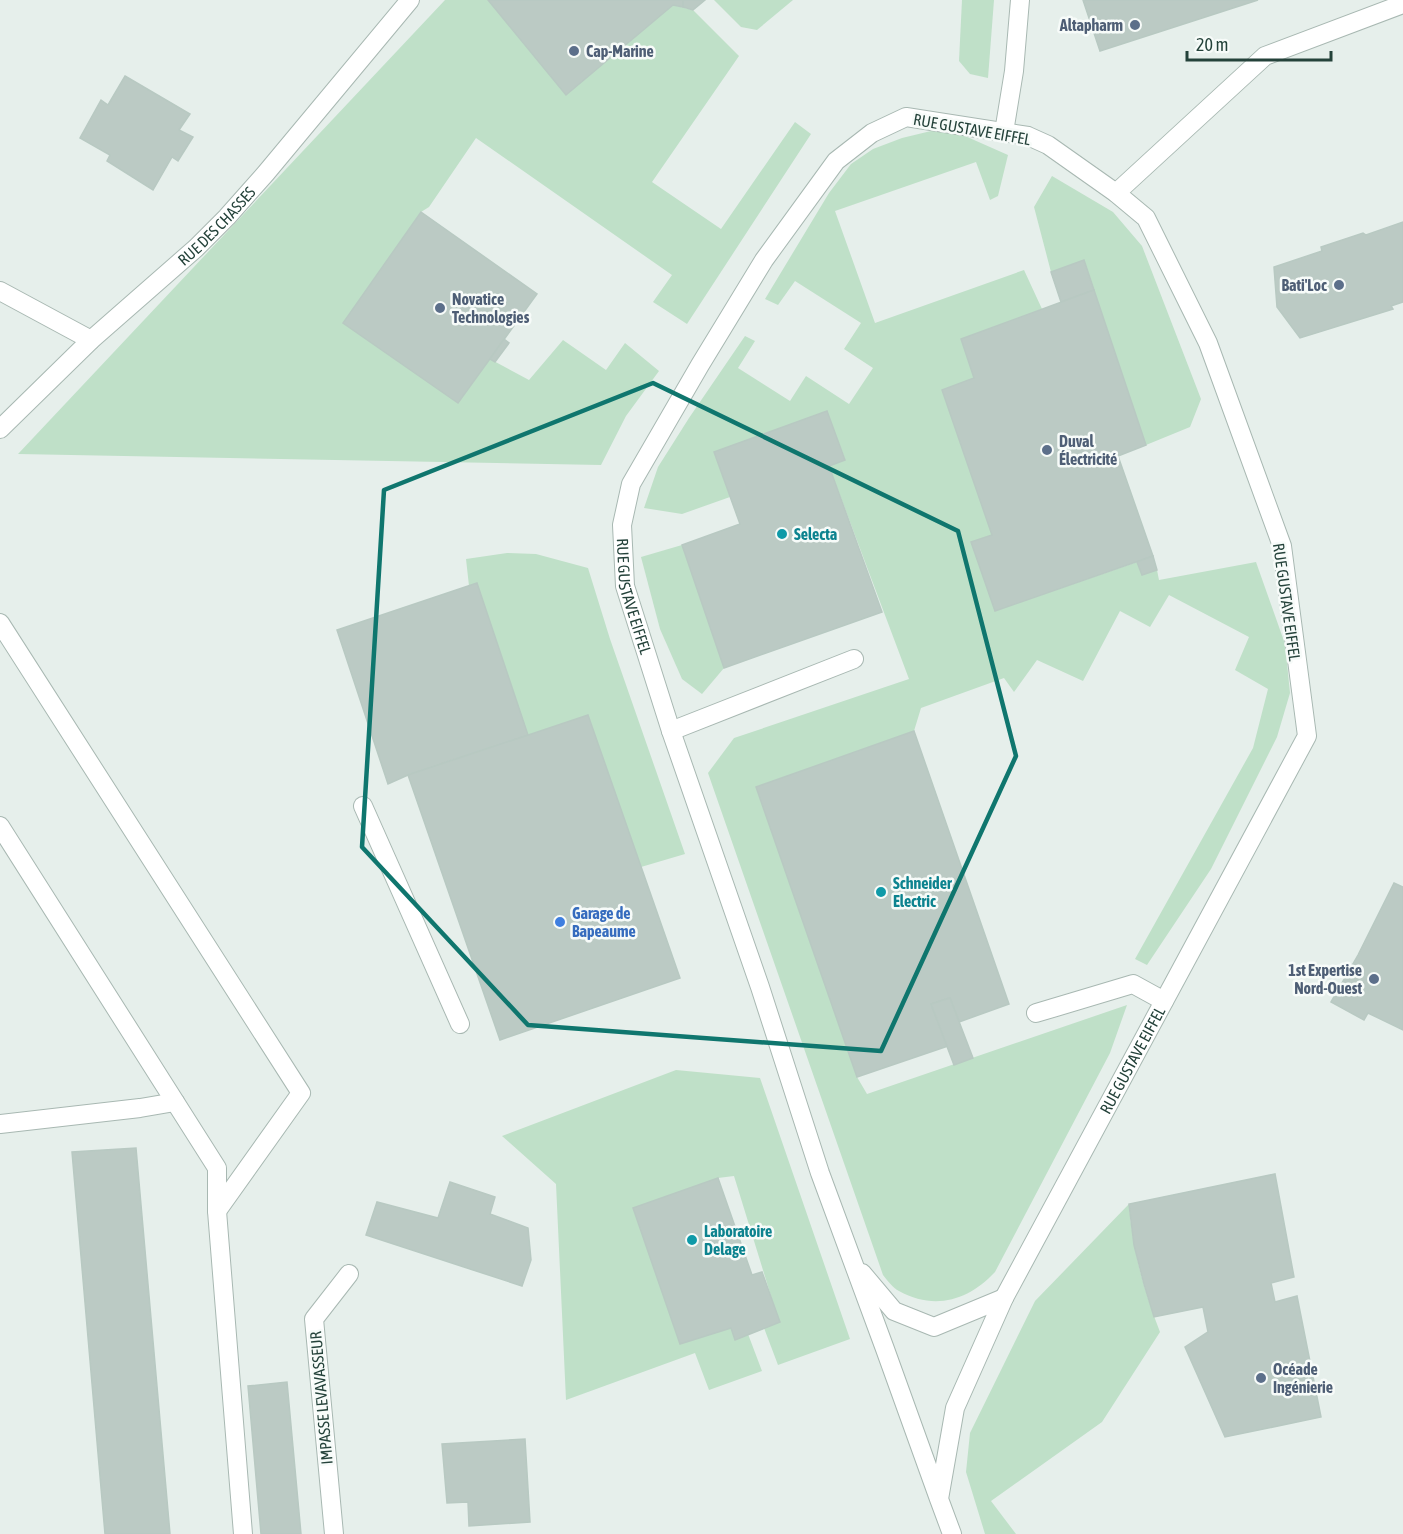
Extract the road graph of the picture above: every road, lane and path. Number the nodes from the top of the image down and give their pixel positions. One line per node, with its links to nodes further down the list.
1 (410, 0): 7 (street, RUE DES CHASSES)
2 (1020, 0): 4 (street)
3 (1403, 4): 5 (street)
4 (1004, 132): 5 (street, RUE GUSTAVE EIFFEL); 11 (street, RUE GUSTAVE EIFFEL)
5 (1116, 193): 14 (street, RUE GUSTAVE EIFFEL)
6 (0, 291): 7 (street)
7 (92, 340): 8 (street, RUE DES CHASSES)
8 (0, 429)
9 (0, 623): 19 (street)
10 (854, 658): 11 (street)
11 (671, 731): 20 (street, RUE GUSTAVE EIFFEL)
12 (363, 806): 16 (street)
13 (0, 826): 17 (street)
14 (1164, 1000): 15 (street); 22 (street, RUE GUSTAVE EIFFEL)
15 (1036, 1013)
16 (460, 1024)
17 (175, 1102): 18 (street); 19 (street)
18 (0, 1124)
19 (217, 1211): 24 (street)
20 (853, 1262): 22 (street, RUE GUSTAVE EIFFEL); 23 (street, RUE GUSTAVE EIFFEL)
21 (349, 1274): 25 (street, IMPASSE LEVAVASSEUR)
22 (1004, 1298): 23 (street, RUE GUSTAVE EIFFEL)
23 (939, 1499): 26 (street, RUE GUSTAVE EIFFEL)
24 (243, 1534)
25 (334, 1534)
26 (952, 1534)

